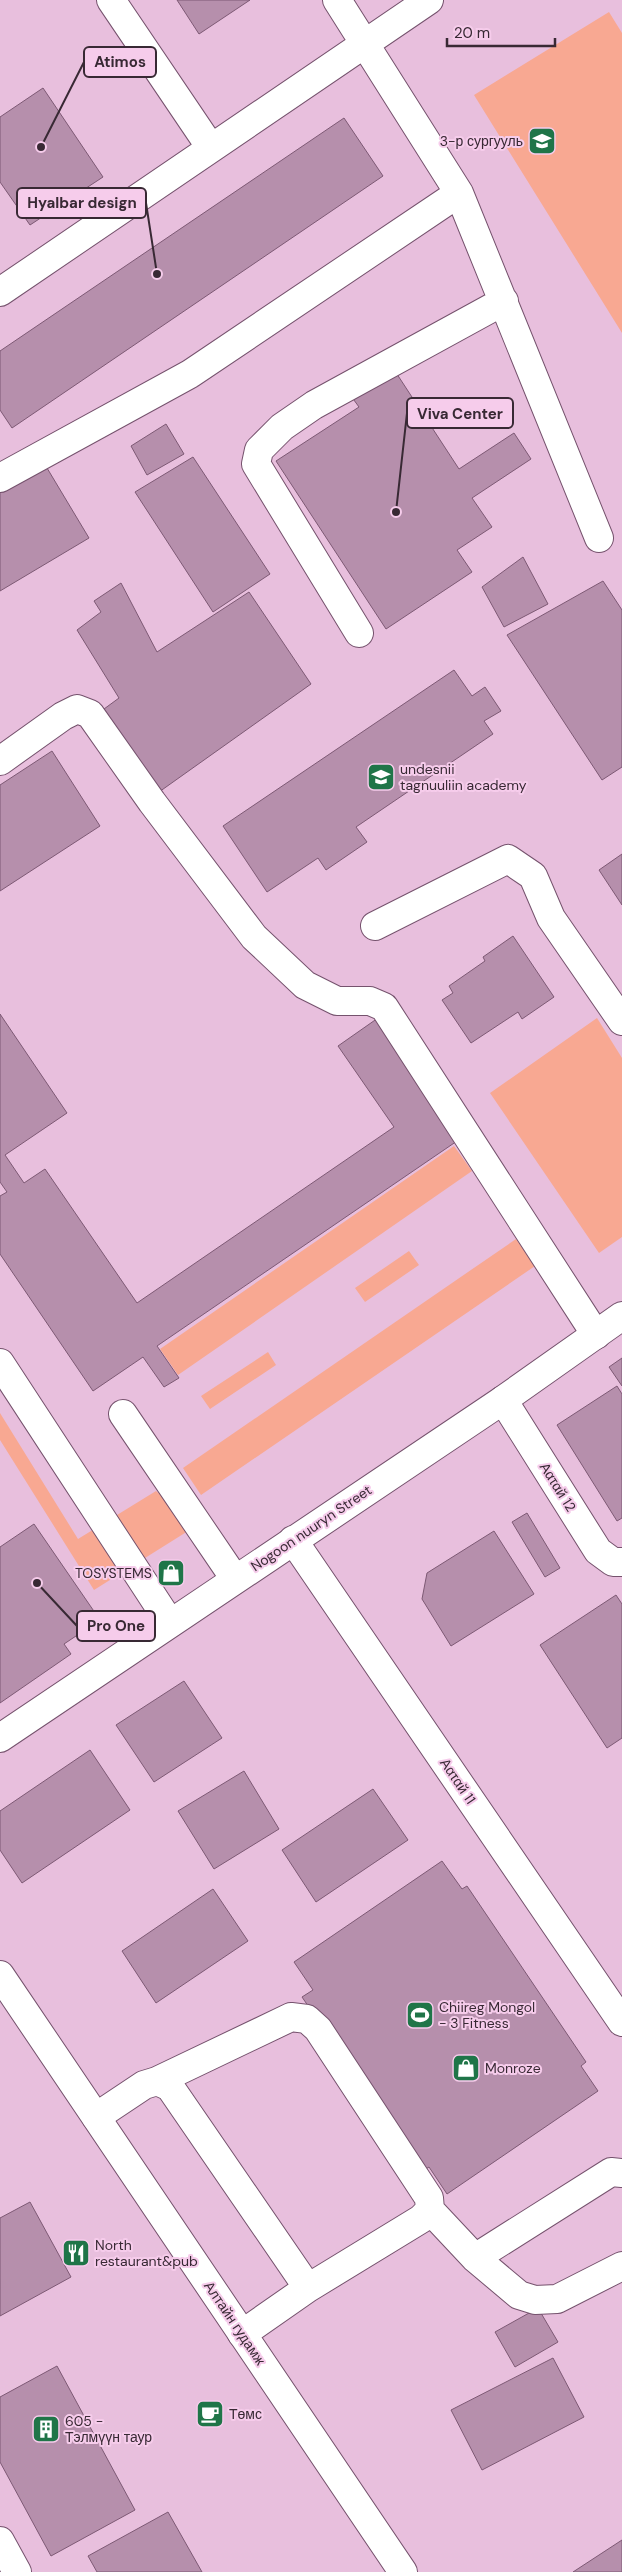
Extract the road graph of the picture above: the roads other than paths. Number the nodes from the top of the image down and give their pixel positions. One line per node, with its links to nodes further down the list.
1 (111, 0): 5 (street)
2 (337, 0): 4 (street)
3 (429, 0): 4 (street)
4 (364, 43): 5 (street); 6 (street)
5 (211, 148): 7 (street)
6 (459, 193): 8 (street); 9 (street)
7 (0, 292)
8 (504, 301): 10 (street); 11 (street)
9 (0, 478)
10 (599, 538)
11 (359, 633)
12 (0, 761): 16 (street)
13 (375, 926): 14 (street)
14 (622, 1021)
15 (622, 1316): 16 (street, Nogoon nuuryn Street)
16 (596, 1335): 18 (street, Nogoon nuuryn Street)
17 (0, 1363): 23 (street)
18 (503, 1400): 20 (street, Nogoon nuuryn Street); 21 (street, Ααταй 12)
19 (123, 1414): 22 (street)
20 (293, 1540): 22 (street, Nogoon nuuryn Street); 26 (street, Ααταй 11)
21 (622, 1562)
22 (235, 1579): 23 (street, Nogoon nuuryn Street)
23 (170, 1623): 24 (street, Nogoon nuuryn Street)
24 (0, 1738)
25 (0, 1975): 28 (street, Алтайн гудамж)
26 (622, 2022)
27 (157, 2081): 28 (street); 30 (street); 33 (street)
28 (96, 2117): 34 (street, Алтайн гудамж)
29 (622, 2173): 31 (street)
30 (430, 2210): 31 (street); 33 (street)
31 (475, 2258): 32 (street)
32 (622, 2266)
33 (308, 2288): 34 (street)
34 (242, 2334): 37 (street, Алтайн гудамж)
35 (0, 2541): 36 (street)
36 (17, 2572)
37 (403, 2572)

